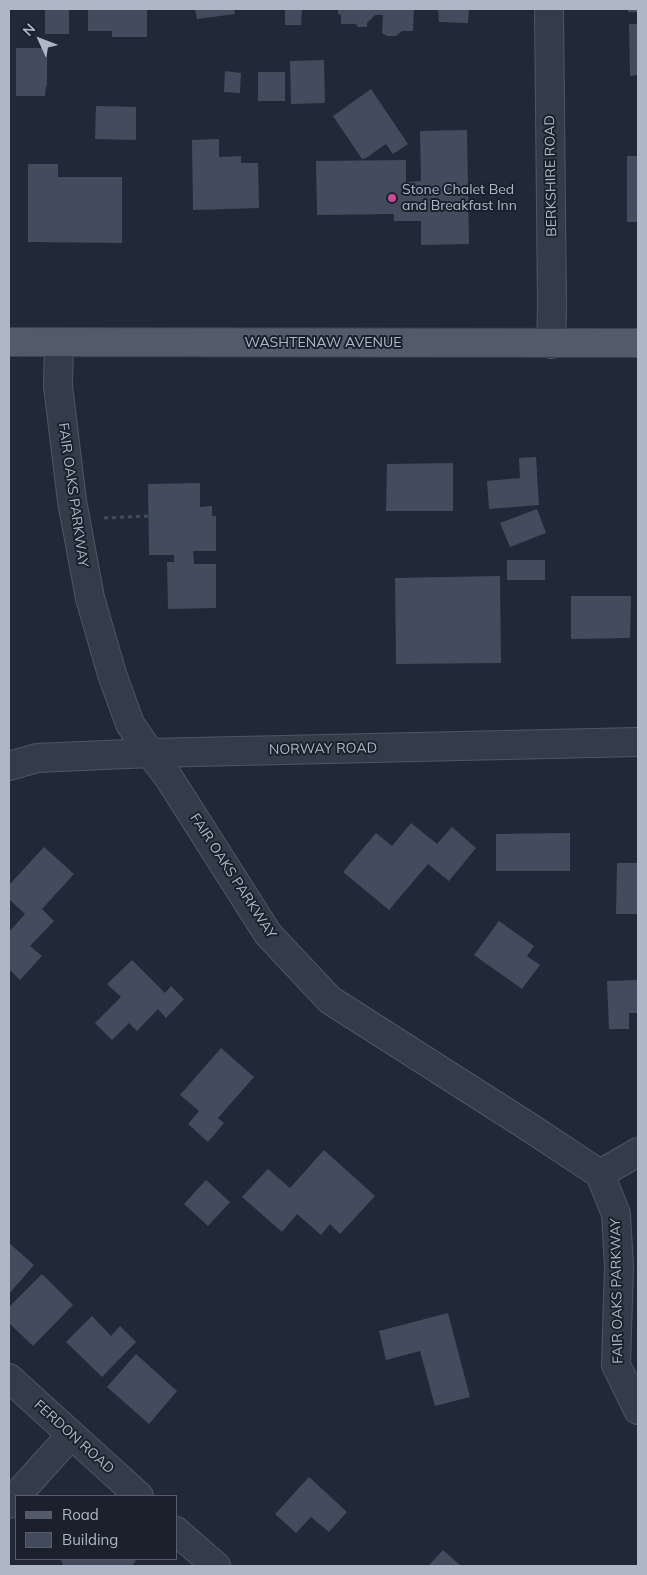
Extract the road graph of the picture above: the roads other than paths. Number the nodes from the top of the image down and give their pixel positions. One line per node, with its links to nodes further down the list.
1 (549, 9): 5 (street, BERKSHIRE ROAD)
2 (9, 342): 3 (main road, WASHTENAW AVENUE)
3 (59, 342): 5 (main road, WASHTENAW AVENUE); 7 (street, FAIR OAKS PARKWAY)
4 (638, 343): 5 (main road, WASHTENAW AVENUE)
5 (551, 344)
6 (638, 742): 7 (street, NORWAY ROAD)
7 (150, 753): 8 (street, NORWAY ROAD); 10 (street, FAIR OAKS PARKWAY)
8 (9, 766)
9 (638, 1152): 10 (street)
10 (600, 1174): 12 (street, FAIR OAKS PARKWAY)
11 (9, 1378): 13 (street, FERDON ROAD)
12 (638, 1410)
13 (71, 1435): 14 (street); 15 (street, FERDON ROAD)
14 (17, 1495)
15 (138, 1495)
16 (178, 1532): 17 (street)
17 (216, 1566)

